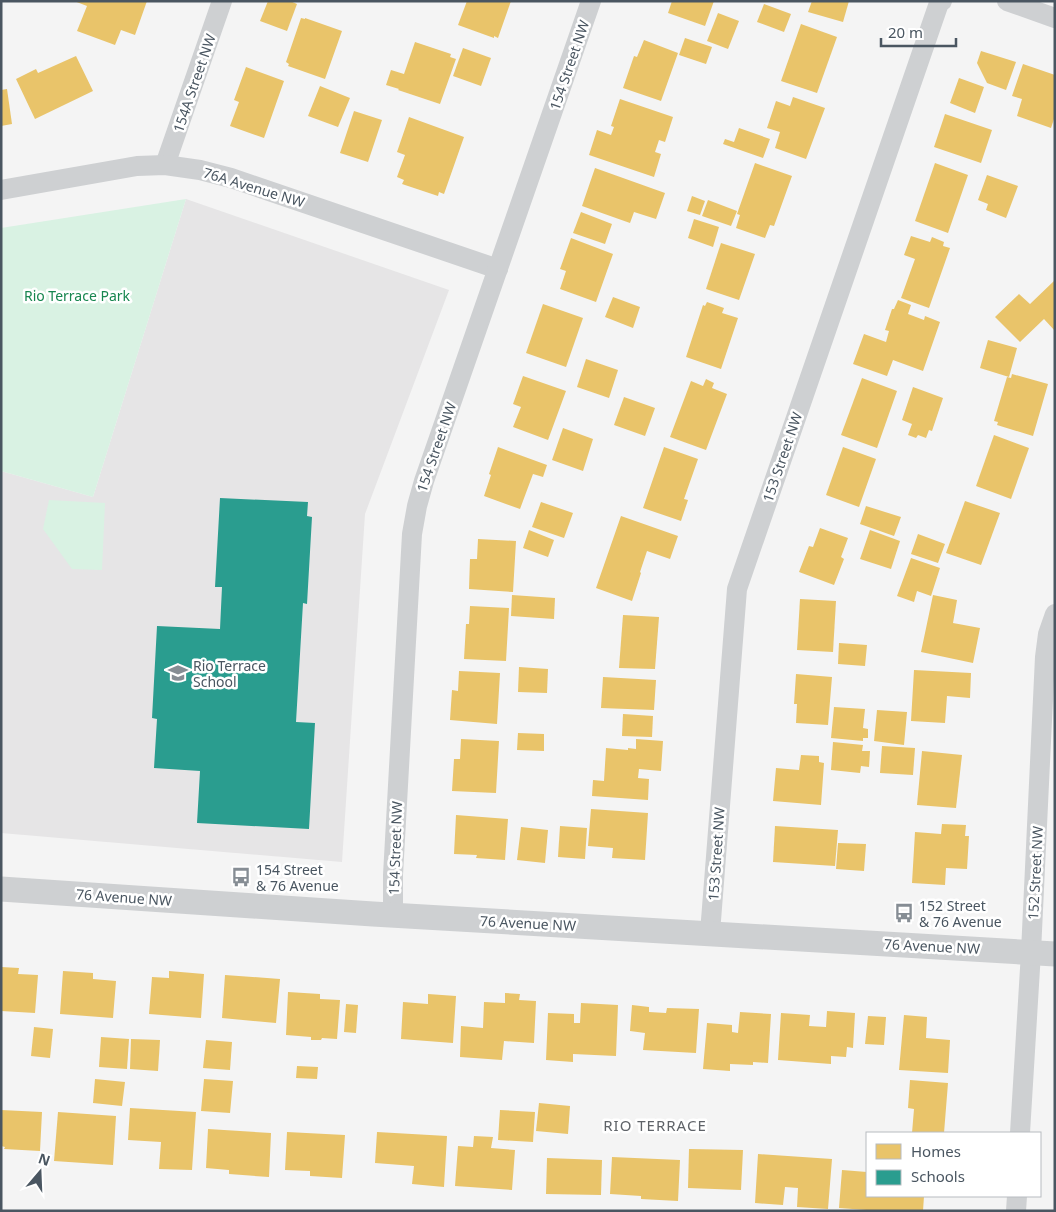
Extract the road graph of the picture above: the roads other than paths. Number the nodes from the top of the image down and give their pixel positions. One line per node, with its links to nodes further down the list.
1 (222, 1): 6 (street, 154A Street NW)
2 (591, 1): 8 (street, 154 Street NW)
3 (942, 1): 12 (street, 153 Street NW)
4 (1007, 1): 5 (street)
5 (1055, 18)
6 (165, 165): 7 (street, 76A Avenue NW); 8 (street, 76A Avenue NW)
7 (1, 190)
8 (498, 269): 11 (street, 154 Street NW)
9 (1055, 614): 13 (street, 152 Street NW)
10 (1, 889): 11 (street, 76 Avenue NW)
11 (393, 915): 12 (street, 76 Avenue NW)
12 (710, 933): 13 (street, 76 Avenue NW)
13 (1043, 953): 14 (street, 152 Street NW)
14 (1020, 1132)
15 (1016, 1197): 16 (street)
16 (1016, 1211)

